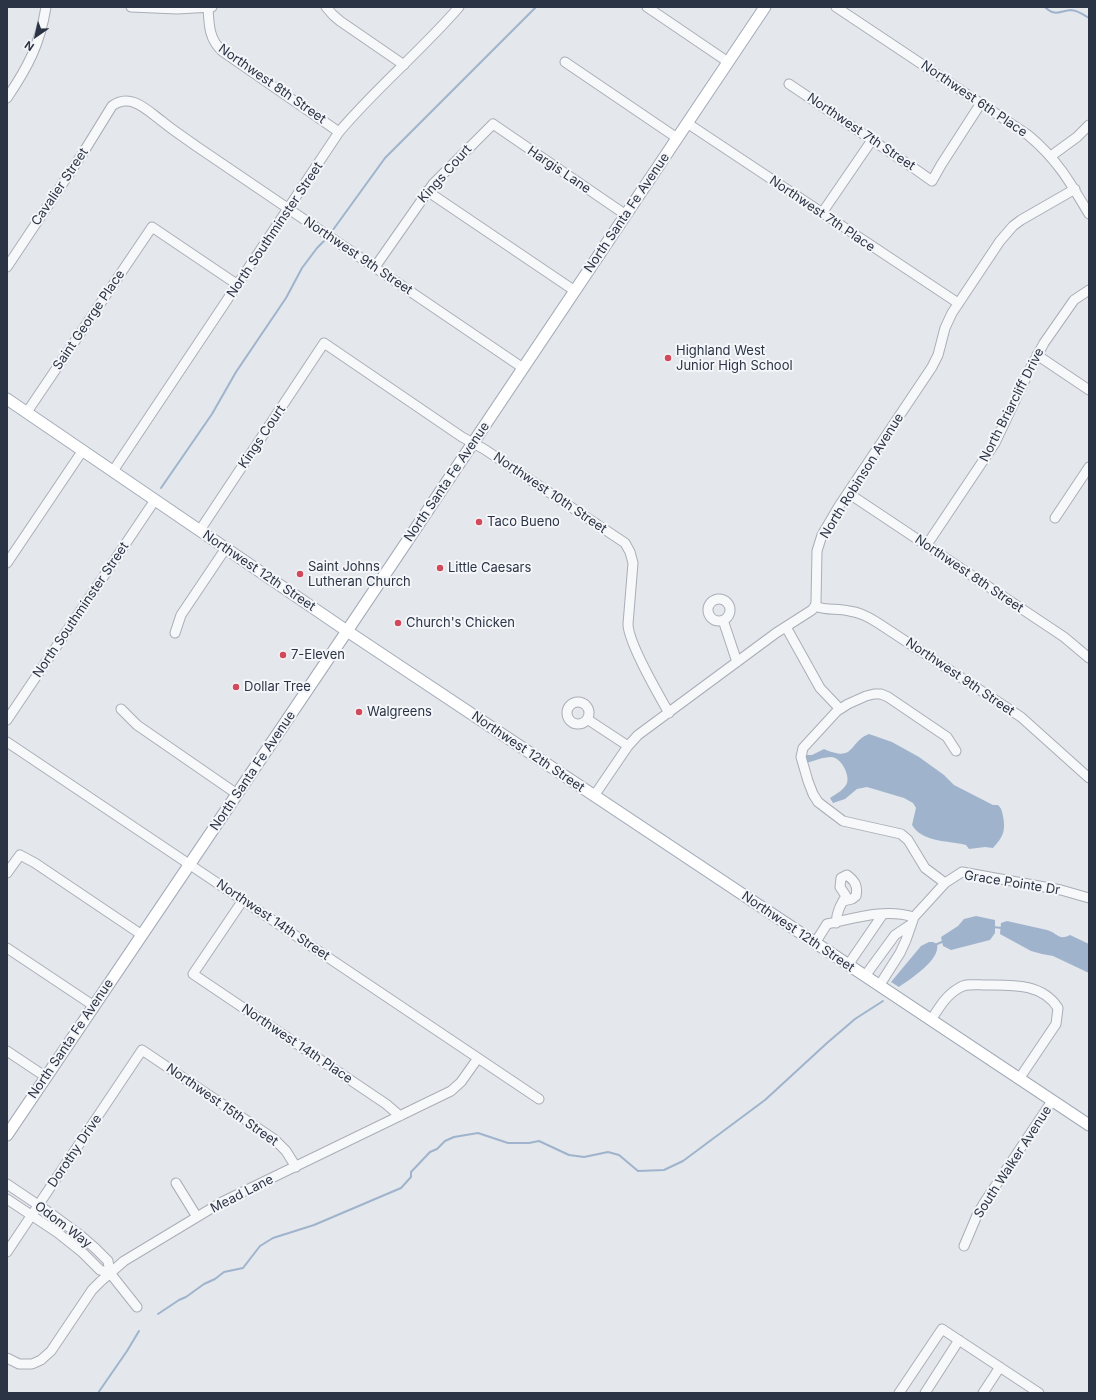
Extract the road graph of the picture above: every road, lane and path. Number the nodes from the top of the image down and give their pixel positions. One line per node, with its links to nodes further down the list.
1 (46, 7): 13 (street)
2 (131, 7): 3 (street)
3 (210, 7): 19 (street, Northwest 8th Street)
4 (326, 7): 11 (street)
5 (459, 7): 11 (street, North Southminster Street)
6 (647, 7): 10 (street)
7 (765, 7): 10 (main road, North Santa Fe Avenue)
8 (836, 7): 14 (street, Northwest 6th Place)
9 (565, 62): 20 (street)
10 (728, 62): 16 (main road, North Santa Fe Avenue)
11 (404, 65): 19 (street, North Southminster Street)
12 (789, 84): 21 (street, Northwest 7th Street)
13 (8, 93)
14 (981, 103): 21 (street, Northwest 7th Street); 22 (street, Northwest 6th Place)
15 (112, 106): 25 (street, Northwest 9th Street); 29 (street, Cavalier Street)
16 (687, 123): 20 (main road, North Santa Fe Avenue); 26 (street, Northwest 7th Place)
17 (493, 124): 24 (street, Kings Court); 27 (street, Hargis Lane)
18 (1089, 125): 22 (street)
19 (339, 132): 25 (street, North Southminster Street)
20 (677, 138): 27 (main road, North Santa Fe Avenue)
21 (872, 140): 26 (street)
22 (1050, 156): 23 (street, Northwest 6th Place)
23 (1075, 189): 28 (street, Northwest 6th Place); 34 (street, North Robinson Avenue)
24 (427, 191): 30 (street, Kings Court); 33 (street)
25 (289, 209): 30 (street, Northwest 9th Street); 31 (street, North Southminster Street)
26 (822, 213): 34 (street, Northwest 7th Place)
27 (626, 214): 33 (main road, North Santa Fe Avenue)
28 (1089, 214)
29 (7, 267)
30 (375, 267): 37 (street, Northwest 9th Street)
31 (238, 285): 40 (street, Saint George Place); 44 (street, North Southminster Street)
32 (1089, 290): 36 (street, North Briarcliff Drive)
33 (574, 291): 37 (main road, North Santa Fe Avenue)
34 (958, 303): 45 (street, North Robinson Avenue)
35 (324, 344): 41 (street, Northwest 10th Street); 48 (street, Kings Court)
36 (1037, 355): 38 (street); 49 (street, North Briarcliff Drive)
37 (523, 368): 41 (main road, North Santa Fe Avenue)
38 (1089, 390)
39 (8, 402): 40 (main road, Northwest 12th Street)
40 (27, 412): 42 (main road, Northwest 12th Street)
41 (473, 443): 55 (main road, North Santa Fe Avenue); 61 (street, Northwest 10th Street)
42 (83, 450): 44 (main road, Northwest 12th Street); 51 (street)
43 (1089, 466): 47 (street)
44 (113, 471): 46 (main road, Northwest 12th Street)
45 (848, 494): 49 (street, Northwest 8th Street); 52 (street, North Robinson Avenue)
46 (155, 500): 48 (main road, Northwest 12th Street); 63 (street, North Southminster Street)
47 (1055, 518)
48 (200, 530): 50 (main road, Northwest 12th Street)
49 (926, 546): 57 (street, Northwest 8th Street)
50 (226, 548): 55 (main road, Northwest 12th Street); 56 (street)
51 (7, 563)
52 (815, 606): 54 (street); 67 (street, Northwest 9th Street)
53 (723, 620): 58 (street)
54 (786, 627): 58 (street); 60 (street)
55 (347, 631): 68 (main road, North Santa Fe Avenue); 69 (main road, Northwest 12th Street)
56 (175, 633)
57 (1089, 658)
58 (737, 662): 61 (street)
59 (121, 709): 68 (street)
60 (840, 709): 66 (street); 72 (street)
61 (669, 712): 65 (street)
62 (587, 719): 65 (street)
63 (7, 720)
64 (7, 742): 70 (street, Northwest 14th Street)
65 (628, 746): 69 (street)
66 (956, 751)
67 (1089, 778)
68 (238, 794): 70 (main road, North Santa Fe Avenue)
69 (594, 796): 80 (main road, Northwest 12th Street)
70 (190, 864): 74 (street, Northwest 14th Street); 79 (main road, North Santa Fe Avenue)
71 (7, 873): 79 (street)
72 (945, 883): 73 (street, Grace Pointe Dr); 77 (street, Grace Pointe Dr)
73 (1089, 898)
74 (242, 900): 89 (street, Northwest 14th Street); 94 (street, Northwest 14th Place)
75 (843, 901): 78 (street)
76 (883, 914): 77 (street); 78 (street); 82 (street)
77 (912, 921): 83 (street); 84 (street)
78 (836, 923): 80 (street)
79 (142, 935): 85 (main road, North Santa Fe Avenue)
80 (815, 943): 82 (main road, Northwest 12th Street)
81 (7, 948): 85 (street)
82 (848, 965): 83 (main road, Northwest 12th Street)
83 (865, 976): 84 (main road, Northwest 12th Street)
84 (879, 986): 86 (main road, Northwest 12th Street)
85 (94, 1006): 90 (main road, North Santa Fe Avenue)
86 (933, 1022): 91 (main road, Northwest 12th Street); 91 (street)
87 (142, 1050): 97 (street, Northwest 15th Street); 101 (street, Dorothy Drive)
88 (7, 1051): 90 (street)
89 (478, 1058): 92 (street, Northwest 14th Street); 94 (street, Mead Lane)
90 (46, 1077): 96 (main road, North Santa Fe Avenue)
91 (1019, 1079): 93 (main road, Northwest 12th Street)
92 (539, 1099)
93 (1052, 1101): 95 (main road, Northwest 12th Street); 104 (street, South Walker Avenue)
94 (400, 1116): 97 (street, Mead Lane)
95 (1089, 1125)
96 (7, 1135)
97 (296, 1166): 103 (street, Mead Lane)
98 (176, 1183): 103 (street)
99 (7, 1184): 101 (street, Odom Way)
100 (7, 1199): 102 (street, Odom Way)
101 (38, 1206): 102 (street, Dorothy Drive); 106 (street, Odom Way)
102 (32, 1215): 105 (street, Dorothy Drive); 106 (street, Odom Way)
103 (197, 1217): 106 (street, Mead Lane)
104 (964, 1246)
105 (7, 1252)
106 (110, 1273): 107 (street, Odom Way); 109 (street, Mead Lane)
107 (138, 1306)
108 (959, 1340): 110 (street); 111 (street); 112 (street)
109 (7, 1358)
110 (1000, 1367): 113 (street); 114 (street)
111 (898, 1393)
112 (925, 1393)
113 (983, 1393)
114 (1039, 1393)

